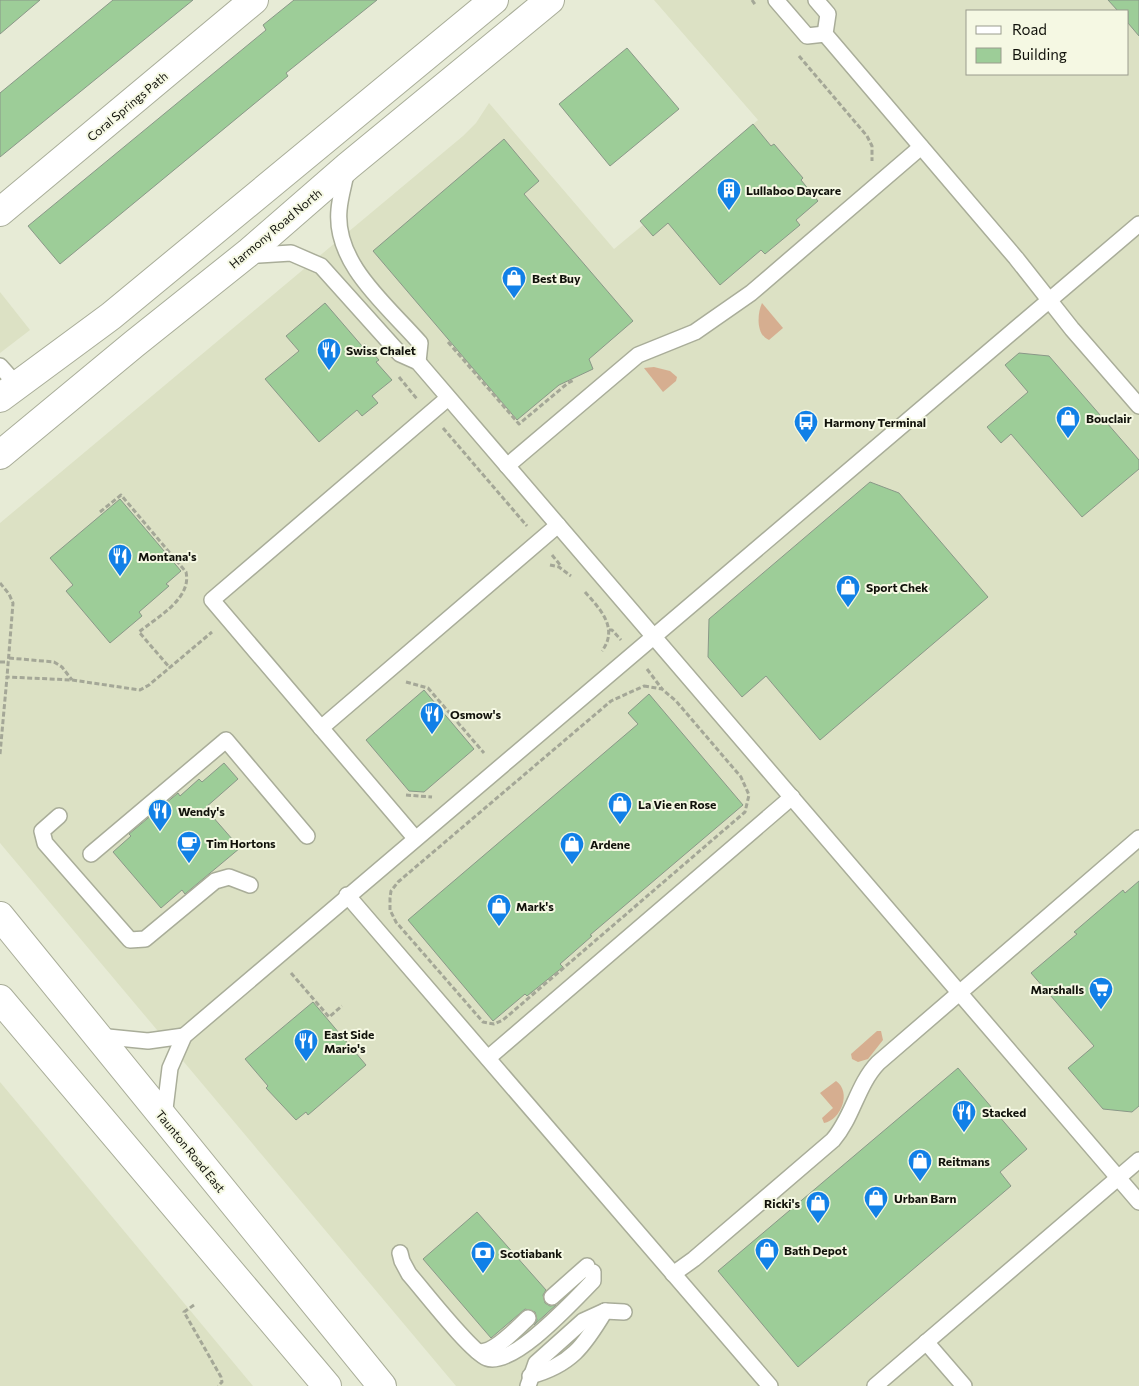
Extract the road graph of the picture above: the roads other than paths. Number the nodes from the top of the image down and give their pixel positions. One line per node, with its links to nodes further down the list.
1 (254, 0): 9 (main road, Coral Springs Path)
2 (494, 0): 13 (main road)
3 (550, 0): 8 (main road, Harmony Road North)
4 (776, 0): 6 (lane)
5 (816, 0): 6 (lane)
6 (825, 34): 7 (lane)
7 (921, 147): 12 (lane); 20 (lane)
8 (348, 166): 11 (main road, Harmony Road North); 15 (lane)
9 (0, 212)
10 (1139, 224): 12 (lane)
11 (248, 253): 14 (main road, Harmony Road North); 15 (lane)
12 (1049, 300): 18 (lane); 22 (lane)
13 (111, 316): 14 (main road); 16 (main road)
14 (134, 344): 19 (main road, Harmony Road North)
15 (418, 362): 17 (lane)
16 (6, 383)
17 (448, 398): 20 (lane); 23 (lane)
18 (1139, 406)
19 (0, 455)
20 (507, 466): 21 (lane)
21 (558, 525): 22 (lane); 23 (lane)
22 (653, 635): 24 (lane); 27 (lane)
23 (321, 728): 27 (lane)
24 (792, 798): 33 (lane); 37 (lane)
25 (59, 816): 30 (lane)
26 (307, 836): 29 (lane)
27 (415, 838): 31 (lane)
28 (1139, 838): 33 (lane)
29 (91, 854)
30 (250, 885)
31 (348, 896): 36 (lane); 37 (lane)
32 (0, 916): 35 (main road, Taunton Road East)
33 (958, 993): 40 (lane); 43 (lane)
34 (0, 999): 50 (main road)
35 (98, 1036): 36 (lane); 38 (main road, Taunton Road East)
36 (184, 1036): 38 (lane)
37 (488, 1058): 43 (lane)
38 (164, 1118): 51 (main road, Taunton Road East)
39 (1139, 1160): 40 (lane)
40 (1118, 1178): 41 (lane); 47 (lane)
41 (1139, 1202)
42 (400, 1253): 48 (lane)
43 (673, 1274): 52 (lane)
44 (552, 1297): 48 (lane)
45 (624, 1312): 49 (lane)
46 (528, 1318): 48 (lane)
47 (926, 1342): 53 (lane); 54 (lane)
48 (477, 1351)
49 (529, 1381)
50 (327, 1386)
51 (382, 1386)
52 (770, 1386)
53 (875, 1386)
54 (964, 1386)

